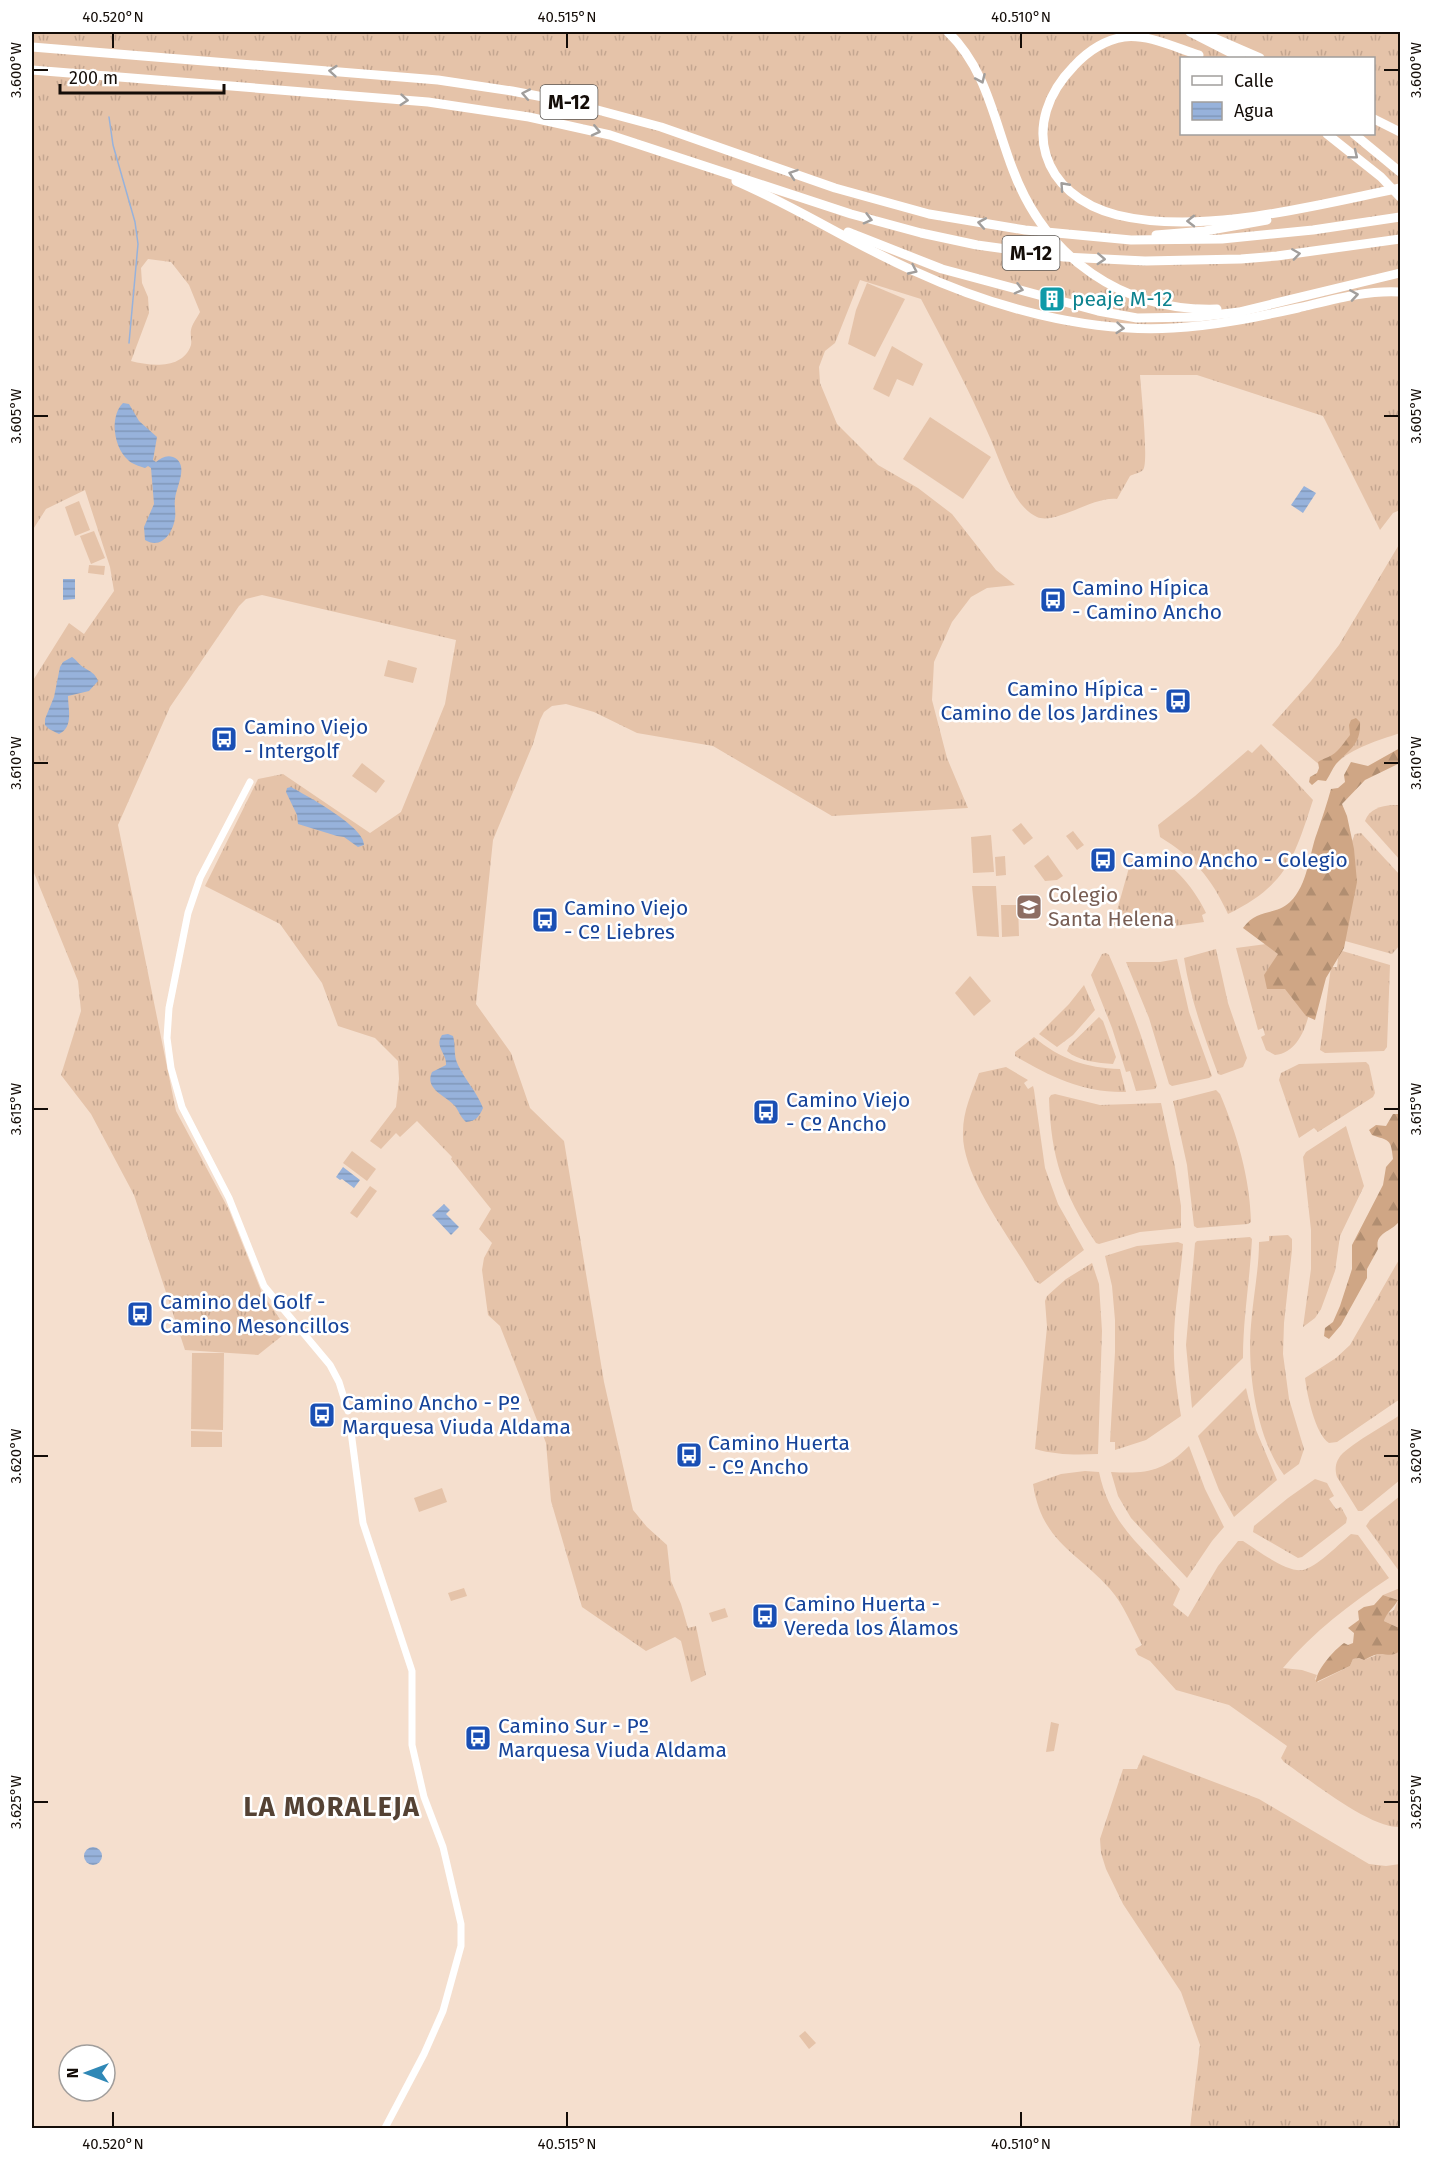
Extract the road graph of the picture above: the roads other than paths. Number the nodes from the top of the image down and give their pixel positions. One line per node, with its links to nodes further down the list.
1 (948, 32): 25 (highway, one-way to 25)
2 (1143, 32): 6 (highway)
3 (1190, 32): 7 (highway)
4 (1200, 32): 8 (highway)
5 (32, 45): 21 (highway, M-12, one-way to 5)
6 (1203, 57): 17 (highway, one-way to 6)
7 (1239, 57)
8 (1258, 57)
9 (32, 70): 14 (highway, M-12, one-way to 14)
10 (1375, 119): 11 (highway)
11 (1401, 132)
12 (1328, 135): 18 (highway, one-way to 18)
13 (1355, 135): 15 (highway)
14 (673, 154): 19 (highway); 22 (highway, M-12, one-way to 22)
15 (1401, 172)
16 (1401, 188): 17 (highway)
17 (1373, 193): 21 (highway)
18 (1401, 197)
19 (805, 215): 24 (highway, one-way to 24); 25 (highway, one-way to 25)
20 (1401, 216): 21 (highway, M-12)
21 (1060, 234)
22 (1401, 239)
23 (1401, 273): 25 (highway)
24 (1401, 291)
25 (1287, 300)
26 (250, 782): 27 (street)
27 (348, 1411)
28 (350, 1424): 29 (street)
29 (385, 2128)

